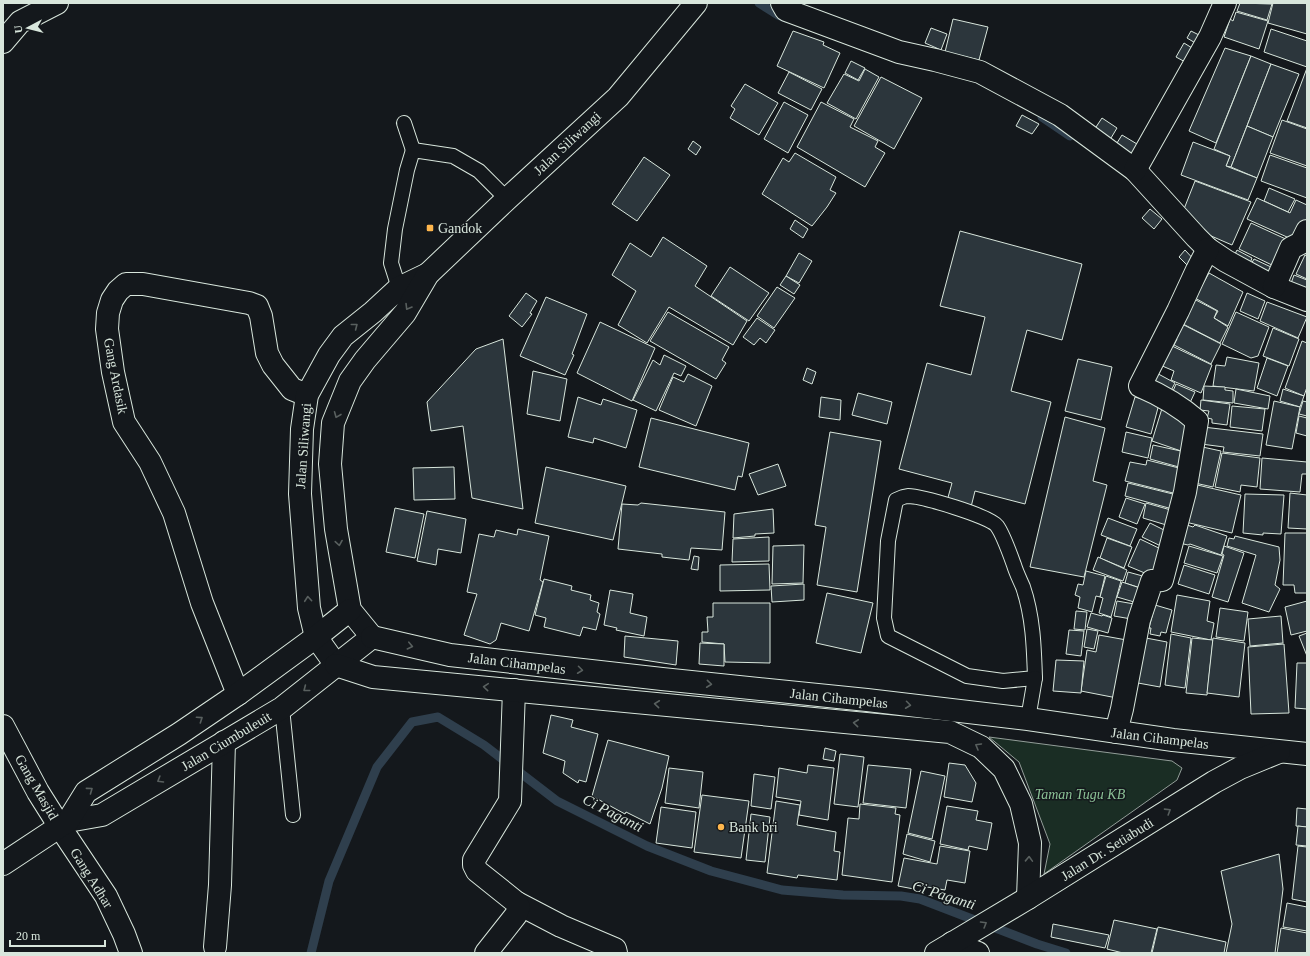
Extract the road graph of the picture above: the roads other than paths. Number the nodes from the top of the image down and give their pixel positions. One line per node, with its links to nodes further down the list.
1 (57, 3): 5 (main road)
2 (696, 3): 9 (main road, Jalan Siliwangi)
3 (782, 3): 8 (main road)
4 (1225, 3): 8 (main road)
5 (3, 42)
6 (404, 123): 7 (lane)
7 (413, 150): 9 (lane); 14 (lane)
8 (1135, 170): 11 (main road)
9 (507, 199): 12 (main road, Jalan Siliwangi)
10 (1307, 231): 13 (main road)
11 (1205, 255): 13 (main road); 27 (main road)
12 (428, 274): 14 (main road, Jalan Siliwangi); 17 (main road, Jalan Siliwangi, one-way to 17)
13 (1274, 287): 15 (main road)
14 (399, 288): 16 (main road, Jalan Siliwangi, one-way to 14)
15 (1307, 300)
16 (307, 395): 18 (main road, Jalan Siliwangi, one-way to 16); 23 (main road, Gang Ardasik)
17 (350, 610): 18 (main road, Jalan Ciumbuleuit); 19 (main road, Jalan Siliwangi)
18 (316, 637): 20 (main road, Jalan Siliwangi); 23 (main road, Jalan Ciumbuleuit)
19 (372, 638): 20 (main road, Jalan Ciumbuleuit); 25 (main road, Jalan Cihampelas, one-way to 25)
20 (336, 665): 22 (main road, Jalan Cihampelas, one-way to 20); 24 (main road, Jalan Ciumbuleuit, one-way to 24)
21 (1035, 678): 21 (lane); 25 (lane)
22 (514, 690): 34 (main road, Jalan Cihampelas, one-way to 22); 35 (main road)
23 (238, 694): 32 (main road, Jalan Ciumbuleuit, one-way to 23)
24 (282, 708): 28 (main road, Jalan Ciumbuleuit); 31 (lane)
25 (1028, 719): 27 (main road, Jalan Cihampelas)
26 (3, 726): 32 (main road, Gang Masjid)
27 (1116, 732): 29 (main road, Jalan Cihampelas)
28 (224, 742): 32 (main road, Jalan Ciumbuleuit, one-way to 32); 37 (main road)
29 (1282, 751): 30 (main road, Jalan Cihampelas); 34 (main road, Jalan Dr. Setiabudi, one-way to 29)
30 (1307, 754)
31 (293, 815)
32 (64, 824): 33 (main road, Jalan Ciumbuleuit); 38 (main road, Gang Adhar)
33 (3, 864)
34 (1028, 898): 36 (main road, Jalan Dr. Setiabudi, one-way to 34)
35 (517, 903): 39 (main road); 40 (main road)
36 (950, 944): 41 (main road)
37 (215, 947)
38 (131, 953)
39 (486, 953)
40 (616, 953)
41 (978, 953)

